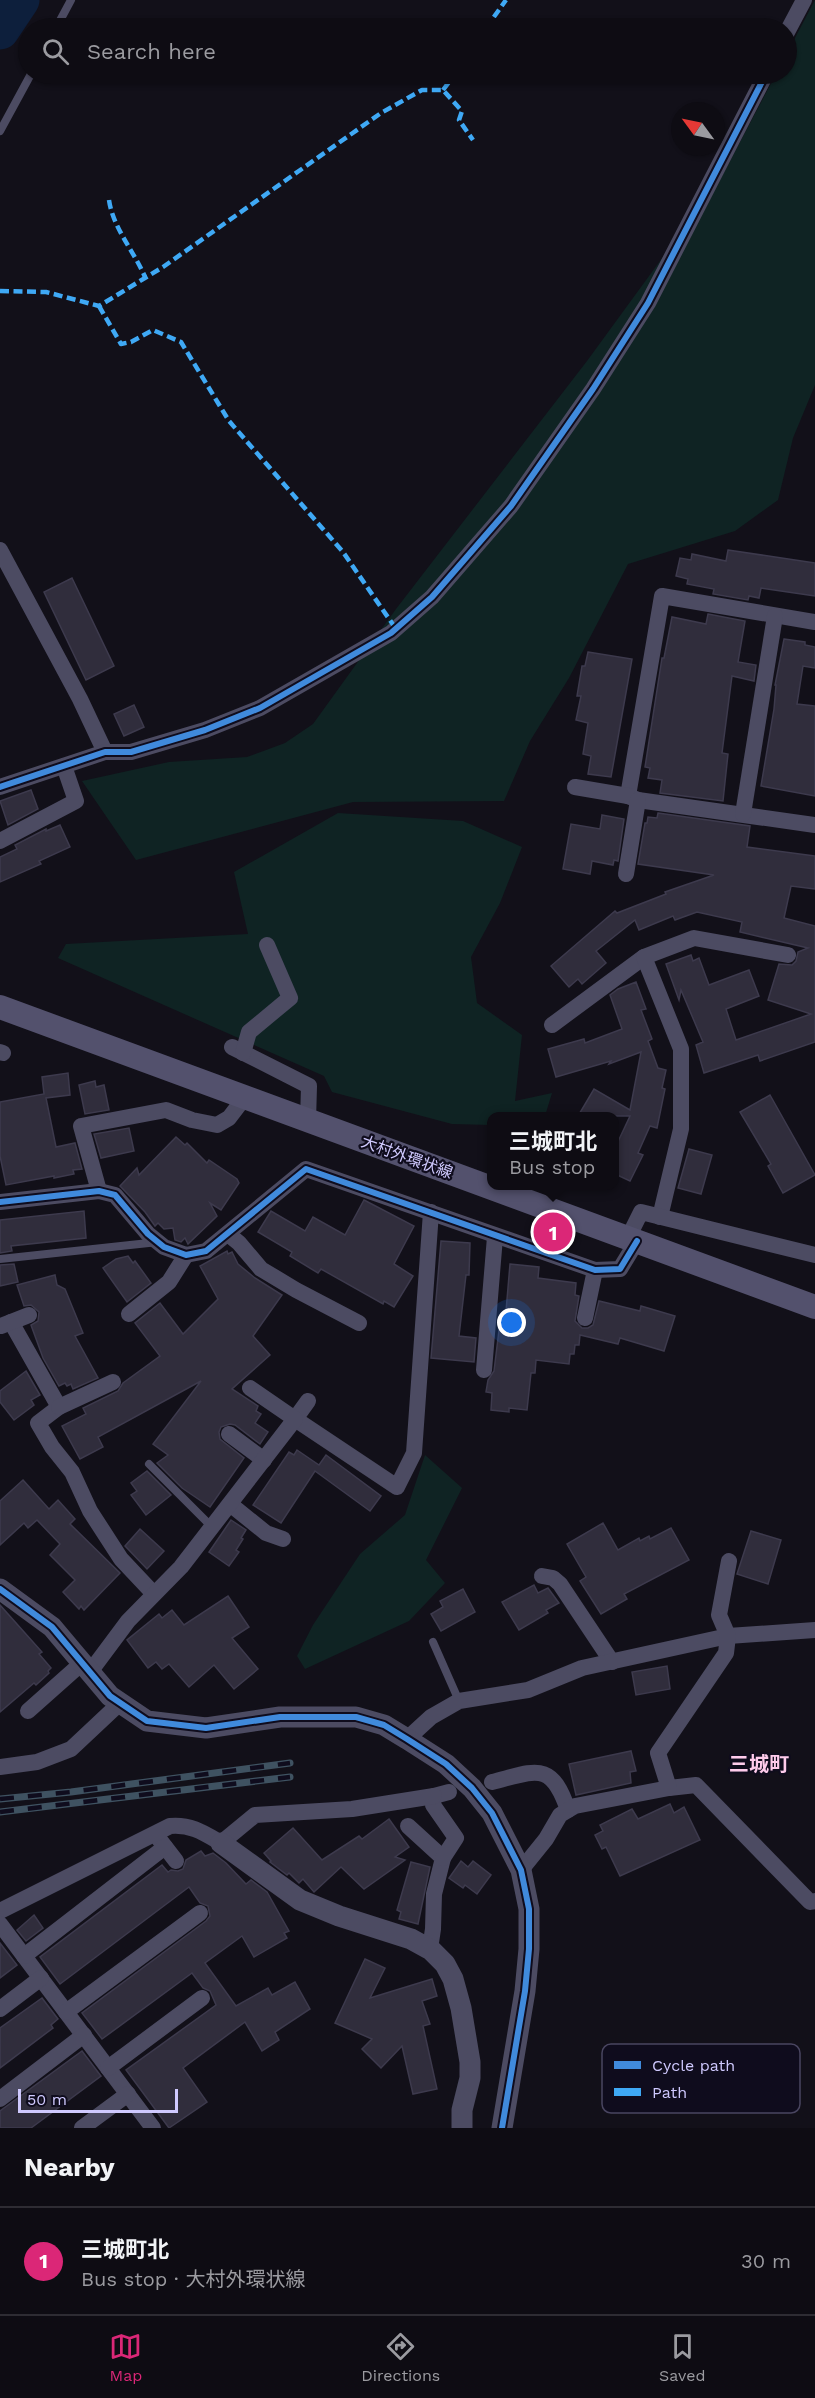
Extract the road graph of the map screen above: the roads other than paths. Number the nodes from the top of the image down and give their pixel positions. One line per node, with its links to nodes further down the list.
1 (71, 0): 3 (lane)
2 (804, 0): 4 (street)
3 (61, 18)
4 (794, 18)
5 (26, 84): 7 (lane)
6 (761, 84): 11 (street)
7 (0, 131)
8 (0, 549): 11 (street)
9 (775, 616): 10 (street); 15 (street); 16 (street)
10 (815, 622)
11 (105, 752): 12 (street)
12 (64, 766): 13 (street); 18 (street)
13 (0, 787)
14 (575, 787): 15 (street)
15 (633, 798): 16 (street); 19 (street)
16 (743, 814): 17 (street)
17 (815, 825)
18 (0, 840)
19 (626, 873)
20 (267, 945): 26 (street)
21 (788, 955): 22 (street)
22 (644, 957): 24 (street); 32 (street)
23 (0, 1007): 25 (main road, 大村外環状線)
24 (552, 1025)
25 (245, 1097): 26 (main road, 大村外環状線); 29 (street)
26 (308, 1121): 27 (main road, 大村外環状線)
27 (487, 1187)
28 (496, 1190): 35 (main road, 大村外環状線)
29 (99, 1191): 30 (street); 36 (street)
30 (0, 1202)
31 (431, 1212): 33 (street); 34 (street); 52 (street)
32 (660, 1217): 35 (street); 38 (street)
33 (228, 1234): 37 (street); 45 (street)
34 (495, 1237): 40 (street); 47 (street)
35 (633, 1240): 40 (street); 41 (main road, 大村外環状線)
36 (159, 1242): 37 (street); 39 (lane)
37 (186, 1255): 42 (street)
38 (815, 1255)
39 (0, 1259)
40 (595, 1270): 44 (street)
41 (815, 1307)
42 (129, 1314)
43 (29, 1315): 46 (street)
44 (585, 1318)
45 (359, 1323)
46 (5, 1324): 51 (street)
47 (484, 1370)
48 (113, 1382): 51 (street)
49 (250, 1388): 52 (street)
50 (308, 1401): 52 (street)
51 (59, 1407): 62 (street)
52 (295, 1419): 54 (street)
53 (229, 1434): 54 (street)
54 (264, 1460): 56 (street)
55 (149, 1464): 57 (lane)
56 (230, 1504): 57 (street); 58 (street)
57 (212, 1527): 62 (street)
58 (283, 1539)
59 (729, 1561): 64 (street)
60 (542, 1576): 66 (street)
61 (0, 1589): 67 (street)
62 (153, 1593): 67 (street)
63 (815, 1630): 64 (street)
64 (728, 1636): 66 (street); 74 (street)
65 (433, 1642): 68 (lane)
66 (612, 1662): 68 (street)
67 (86, 1667): 69 (street); 70 (street)
68 (459, 1701): 71 (street)
69 (120, 1703): 71 (street); 72 (street)
70 (28, 1711)
71 (407, 1738): 82 (street)
72 (0, 1767)
73 (492, 1782): 75 (street)
74 (669, 1788): 75 (street); 83 (street)
75 (568, 1810): 82 (street)
76 (408, 1826): 80 (street)
77 (155, 1834): 78 (street); 79 (street); 84 (street)
78 (221, 1843): 80 (street); 87 (street)
79 (165, 1847): 81 (street); 88 (street)
80 (443, 1858): 87 (street)
81 (176, 1861)
82 (521, 1870): 100 (street)
83 (815, 1900)
84 (0, 1911)
85 (200, 1913): 92 (street)
86 (0, 1924): 88 (street)
87 (430, 1949): 99 (street)
88 (24, 1956): 89 (street)
89 (41, 1978): 91 (street); 92 (street)
90 (202, 1998): 94 (street)
91 (0, 2009)
92 (66, 2012): 93 (street)
93 (84, 2035): 94 (street); 96 (street)
94 (108, 2068): 95 (street)
95 (128, 2094): 97 (street); 98 (street)
96 (0, 2099)
97 (82, 2128)
98 (153, 2128)
99 (462, 2128)
100 (502, 2128)

